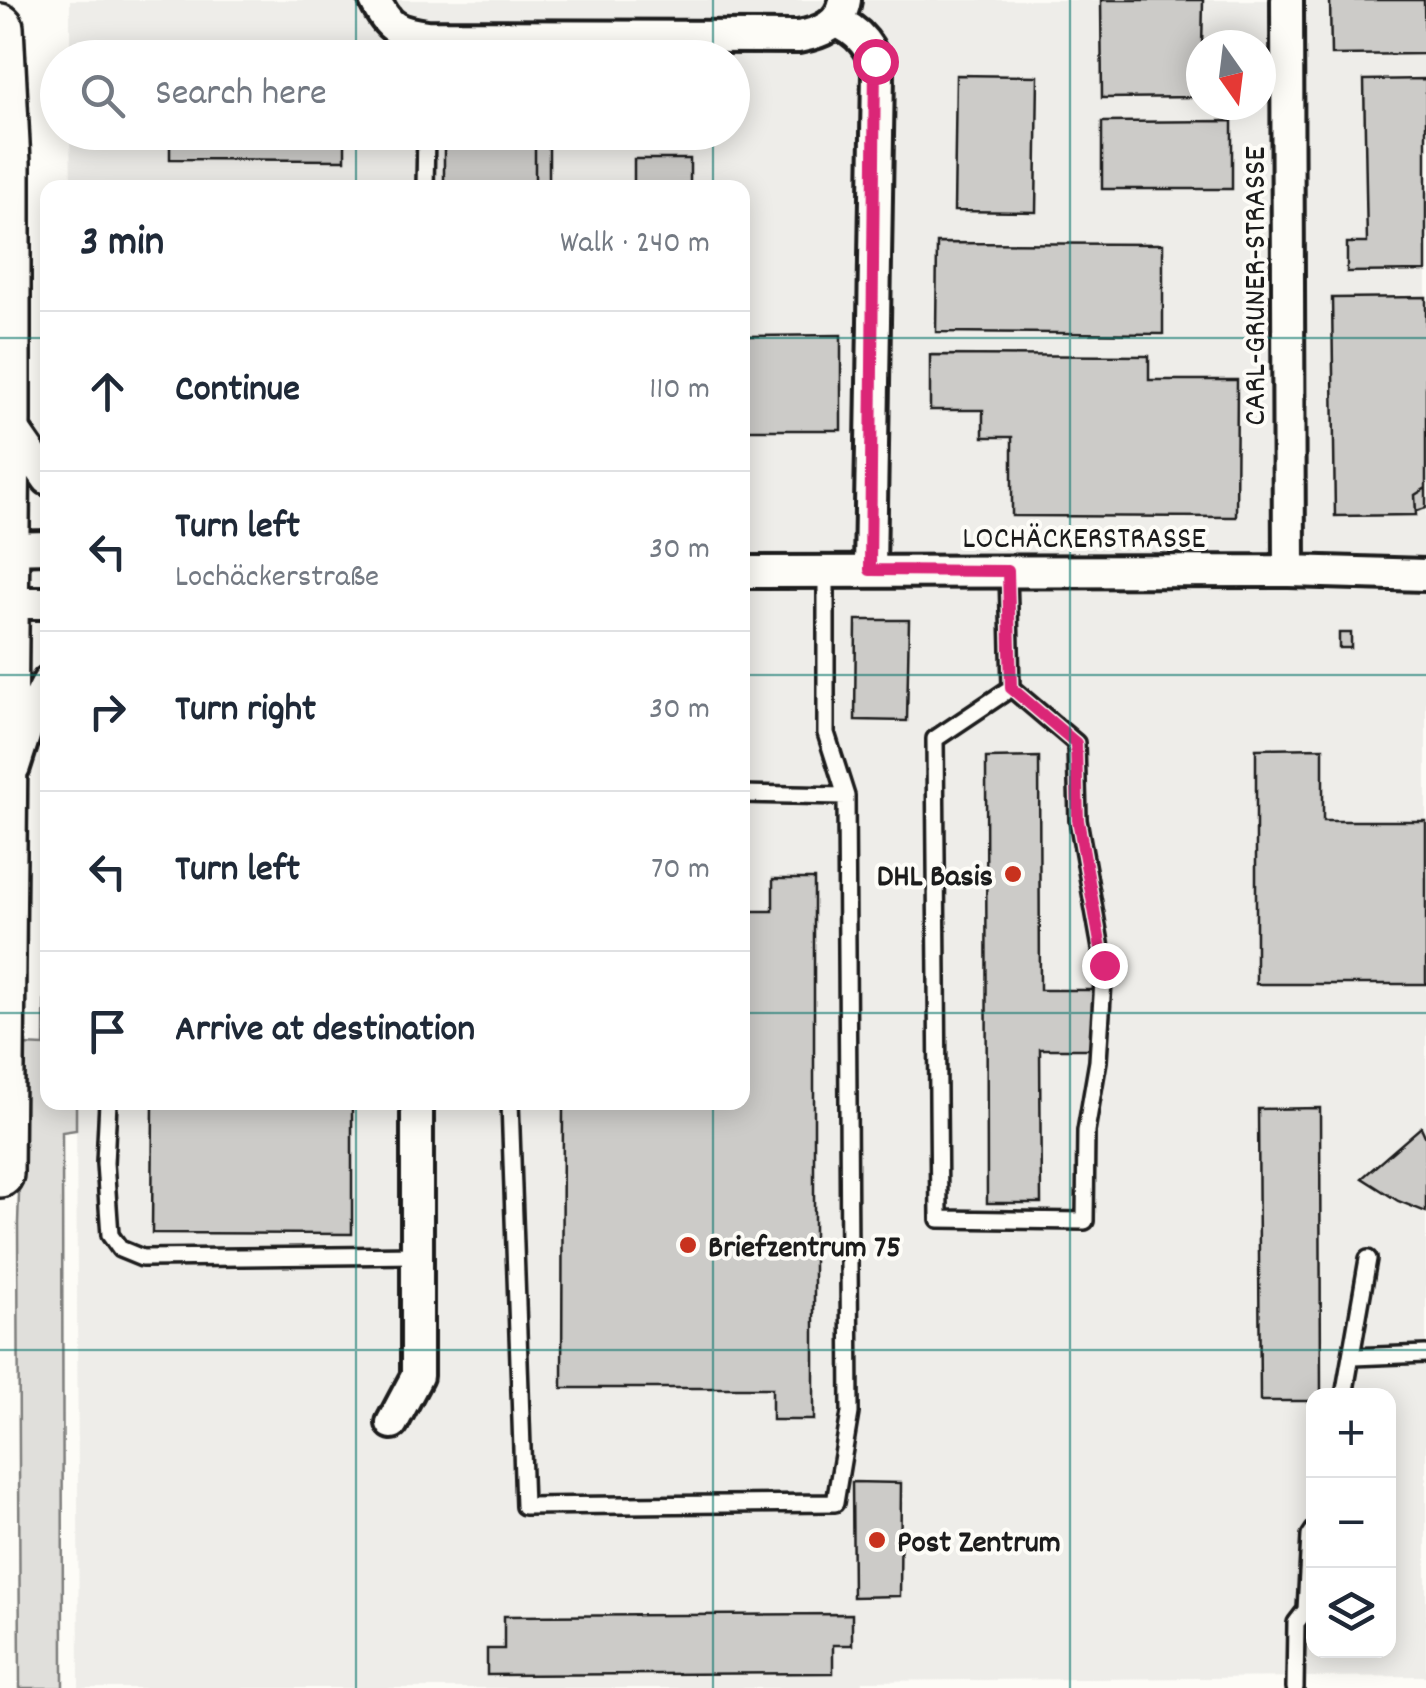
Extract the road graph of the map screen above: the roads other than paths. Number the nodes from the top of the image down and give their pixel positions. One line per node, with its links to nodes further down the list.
1 (375, 0): 5 (street)
2 (1286, 0): 14 (street, CARL-GRUNER-STRASSE)
3 (841, 11): 6 (street); 12 (street)
4 (0, 27): 9 (main road)
5 (417, 40)
6 (687, 40)
7 (426, 150): 8 (lane)
8 (425, 180)
9 (8, 420): 10 (street); 11 (main road)
10 (40, 467)
11 (27, 548): 18 (main road)
12 (870, 570): 13 (street, LOCHÄCKERSTRASSE); 16 (street, LOCHÄCKERSTRASSE)
13 (1008, 571): 14 (street, LOCHÄCKERSTRASSE); 19 (lane)
14 (1290, 571): 17 (street, LOCHÄCKERSTRASSE)
15 (750, 572): 16 (street, LOCHÄCKERSTRASSE)
16 (826, 572): 22 (lane)
17 (1426, 575)
18 (26, 603): 23 (main road)
19 (1011, 688): 19 (lane)
20 (40, 698): 23 (street)
21 (750, 794): 22 (lane)
22 (846, 796): 26 (lane)
23 (4, 798): 27 (main road)
24 (107, 1110): 28 (lane)
25 (417, 1110): 28 (street)
26 (510, 1110)
27 (0, 1174)
28 (418, 1255): 33 (street)
29 (1368, 1258): 31 (lane)
30 (1426, 1354): 31 (lane)
31 (1353, 1356): 32 (lane)
32 (1346, 1388)
33 (392, 1422)
34 (1308, 1568): 35 (lane)
35 (1295, 1688)

